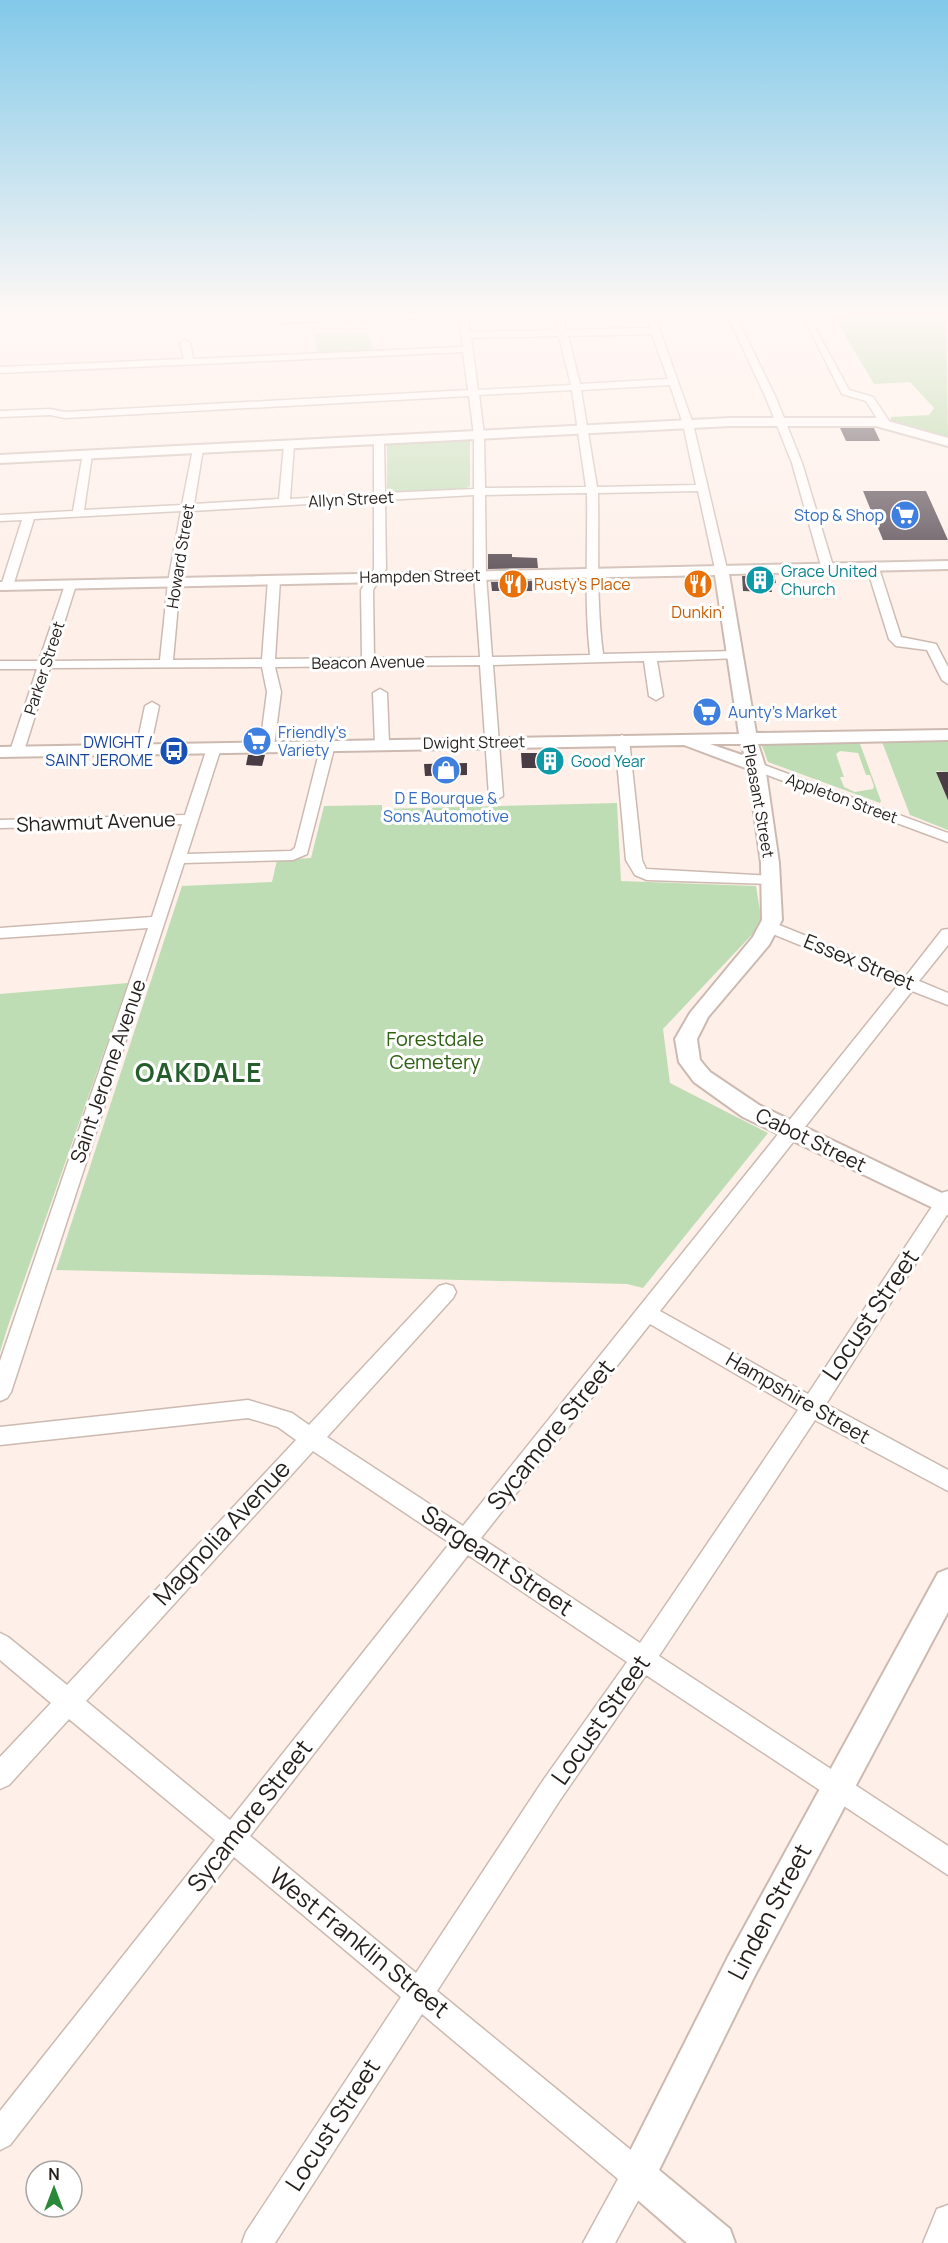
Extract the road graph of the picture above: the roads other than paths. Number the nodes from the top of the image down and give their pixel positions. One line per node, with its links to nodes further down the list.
1 (477, 419): 9 (street)
2 (582, 419): 8 (street)
3 (686, 419): 6 (street, Pleasant Street)
4 (885, 419): 7 (street)
5 (780, 421): 6 (main road); 7 (main road); 27 (street)
6 (688, 424): 8 (main road); 16 (street, Pleasant Street)
7 (886, 424): 11 (main road)
8 (584, 429): 9 (main road); 17 (street)
9 (479, 435): 10 (main road); 18 (street)
10 (379, 440): 12 (main road); 19 (street)
11 (948, 442)
12 (289, 445): 13 (main road); 20 (street)
13 (198, 449): 14 (main road); 21 (street, Howard Street)
14 (87, 455): 15 (main road); 22 (street)
15 (0, 459)
16 (702, 488): 17 (street, Allyn Street); 28 (street, Pleasant Street)
17 (592, 489): 18 (street, Allyn Street); 29 (street)
18 (478, 492): 19 (street, Allyn Street); 30 (street)
19 (379, 497): 20 (street, Allyn Street); 31 (street)
20 (284, 502): 21 (street, Allyn Street)
21 (187, 508): 22 (street, Allyn Street); 33 (street, Howard Street)
22 (78, 514): 23 (street, Allyn Street)
23 (29, 517): 24 (street, Allyn Street); 35 (street)
24 (0, 518)
25 (872, 565): 26 (main road, Hampden Street); 27 (main road, Hampden Street); 45 (street)
26 (948, 565)
27 (827, 566): 28 (main road, Hampden Street)
28 (721, 569): 29 (main road, Hampden Street); 36 (main road, Pleasant Street)
29 (594, 573): 30 (main road, Hampden Street); 38 (street)
30 (480, 575): 31 (main road, Hampden Street); 39 (street)
31 (374, 577): 32 (main road, Hampden Street); 40 (street)
32 (274, 580): 33 (main road, Hampden Street); 41 (street)
33 (174, 582): 34 (main road, Hampden Street); 43 (street, Howard Street)
34 (70, 585): 35 (main road, Hampden Street); 42 (street, Parker Street)
35 (4, 586)
36 (736, 655): 37 (street, Beacon Avenue); 50 (main road, Pleasant Street)
37 (651, 657): 38 (street, Beacon Avenue); 47 (street)
38 (597, 658): 39 (street, Beacon Avenue)
39 (485, 661): 40 (street, Beacon Avenue); 53 (street)
40 (368, 662): 41 (street, Beacon Avenue)
41 (268, 663): 43 (street, Beacon Avenue); 56 (street)
42 (45, 664): 43 (street, Beacon Avenue); 44 (street, Beacon Avenue); 59 (street, Parker Street)
43 (166, 664)
44 (0, 665)
45 (948, 680)
46 (380, 693): 54 (street)
47 (656, 696)
48 (152, 706): 58 (street)
49 (948, 735): 50 (main road, Dwight Street)
50 (748, 737): 52 (main road, Dwight Street); 60 (main road, Pleasant Street)
51 (622, 739): 52 (main road, Dwight Street); 53 (main road, Dwight Street); 66 (street)
52 (667, 739): 60 (main road, Appleton Street)
53 (493, 741): 54 (main road, Dwight Street); 61 (street)
54 (382, 744): 55 (main road, Dwight Street)
55 (328, 745): 56 (main road, Dwight Street); 65 (street)
56 (267, 746): 57 (main road, Dwight Street)
57 (214, 748): 58 (main road, Dwight Street); 62 (street, Saint Jerome Avenue)
58 (143, 749): 59 (main road, Dwight Street)
59 (9, 752)
60 (756, 766): 64 (street, Appleton Street); 66 (main road, Pleasant Street)
61 (496, 796)
62 (191, 819): 63 (street, Shawmut Avenue); 65 (street, Saint Jerome Avenue)
63 (0, 824)
64 (948, 838)
65 (178, 859): 67 (street, Saint Jerome Avenue)
66 (771, 881): 68 (main road, Pleasant Street)
67 (158, 922): 69 (street); 78 (street, Saint Jerome Avenue)
68 (769, 926): 71 (street, Essex Street); 73 (main road, Pleasant Street)
69 (0, 933)
70 (948, 934): 71 (street, Sycamore Street)
71 (911, 983): 72 (street, Essex Street); 74 (street, Sycamore Street)
72 (948, 999)
73 (689, 1055): 74 (main road, Cabot Street)
74 (792, 1132): 75 (main road, Cabot Street); 77 (street, Sycamore Street)
75 (947, 1203): 79 (street, Locust Street)
76 (446, 1292): 81 (street, Magnolia Avenue)
77 (649, 1314): 79 (street, Hampshire Street); 83 (street, Sycamore Street)
78 (0, 1392)
79 (811, 1404): 82 (street, Hampshire Street); 86 (street, Locust Street)
80 (0, 1436): 81 (street, Sargeant Street)
81 (312, 1436): 83 (street, Sargeant Street); 87 (street, Magnolia Avenue)
82 (948, 1481)
83 (466, 1540): 86 (street, Sargeant Street); 90 (street, Sycamore Street)
84 (948, 1583): 89 (main road, Linden Street)
85 (0, 1645): 87 (street, West Franklin Street)
86 (644, 1659): 89 (street, Sargeant Street); 92 (street, Locust Street)
87 (68, 1701): 88 (street, Magnolia Avenue); 90 (street, West Franklin Street)
88 (0, 1776)
89 (836, 1787): 91 (street, Sargeant Street); 94 (main road, Linden Street)
90 (232, 1840): 92 (street, West Franklin Street); 93 (street, Sycamore Street)
91 (948, 1862)
92 (420, 1992): 94 (street, West Franklin Street); 96 (street, Locust Street)
93 (0, 2134)
94 (637, 2175): 97 (street, Linden Street); 98 (main road, West Franklin Street)
95 (948, 2220): 99 (street)
96 (256, 2243)
97 (598, 2243)
98 (716, 2243)
99 (938, 2243)

